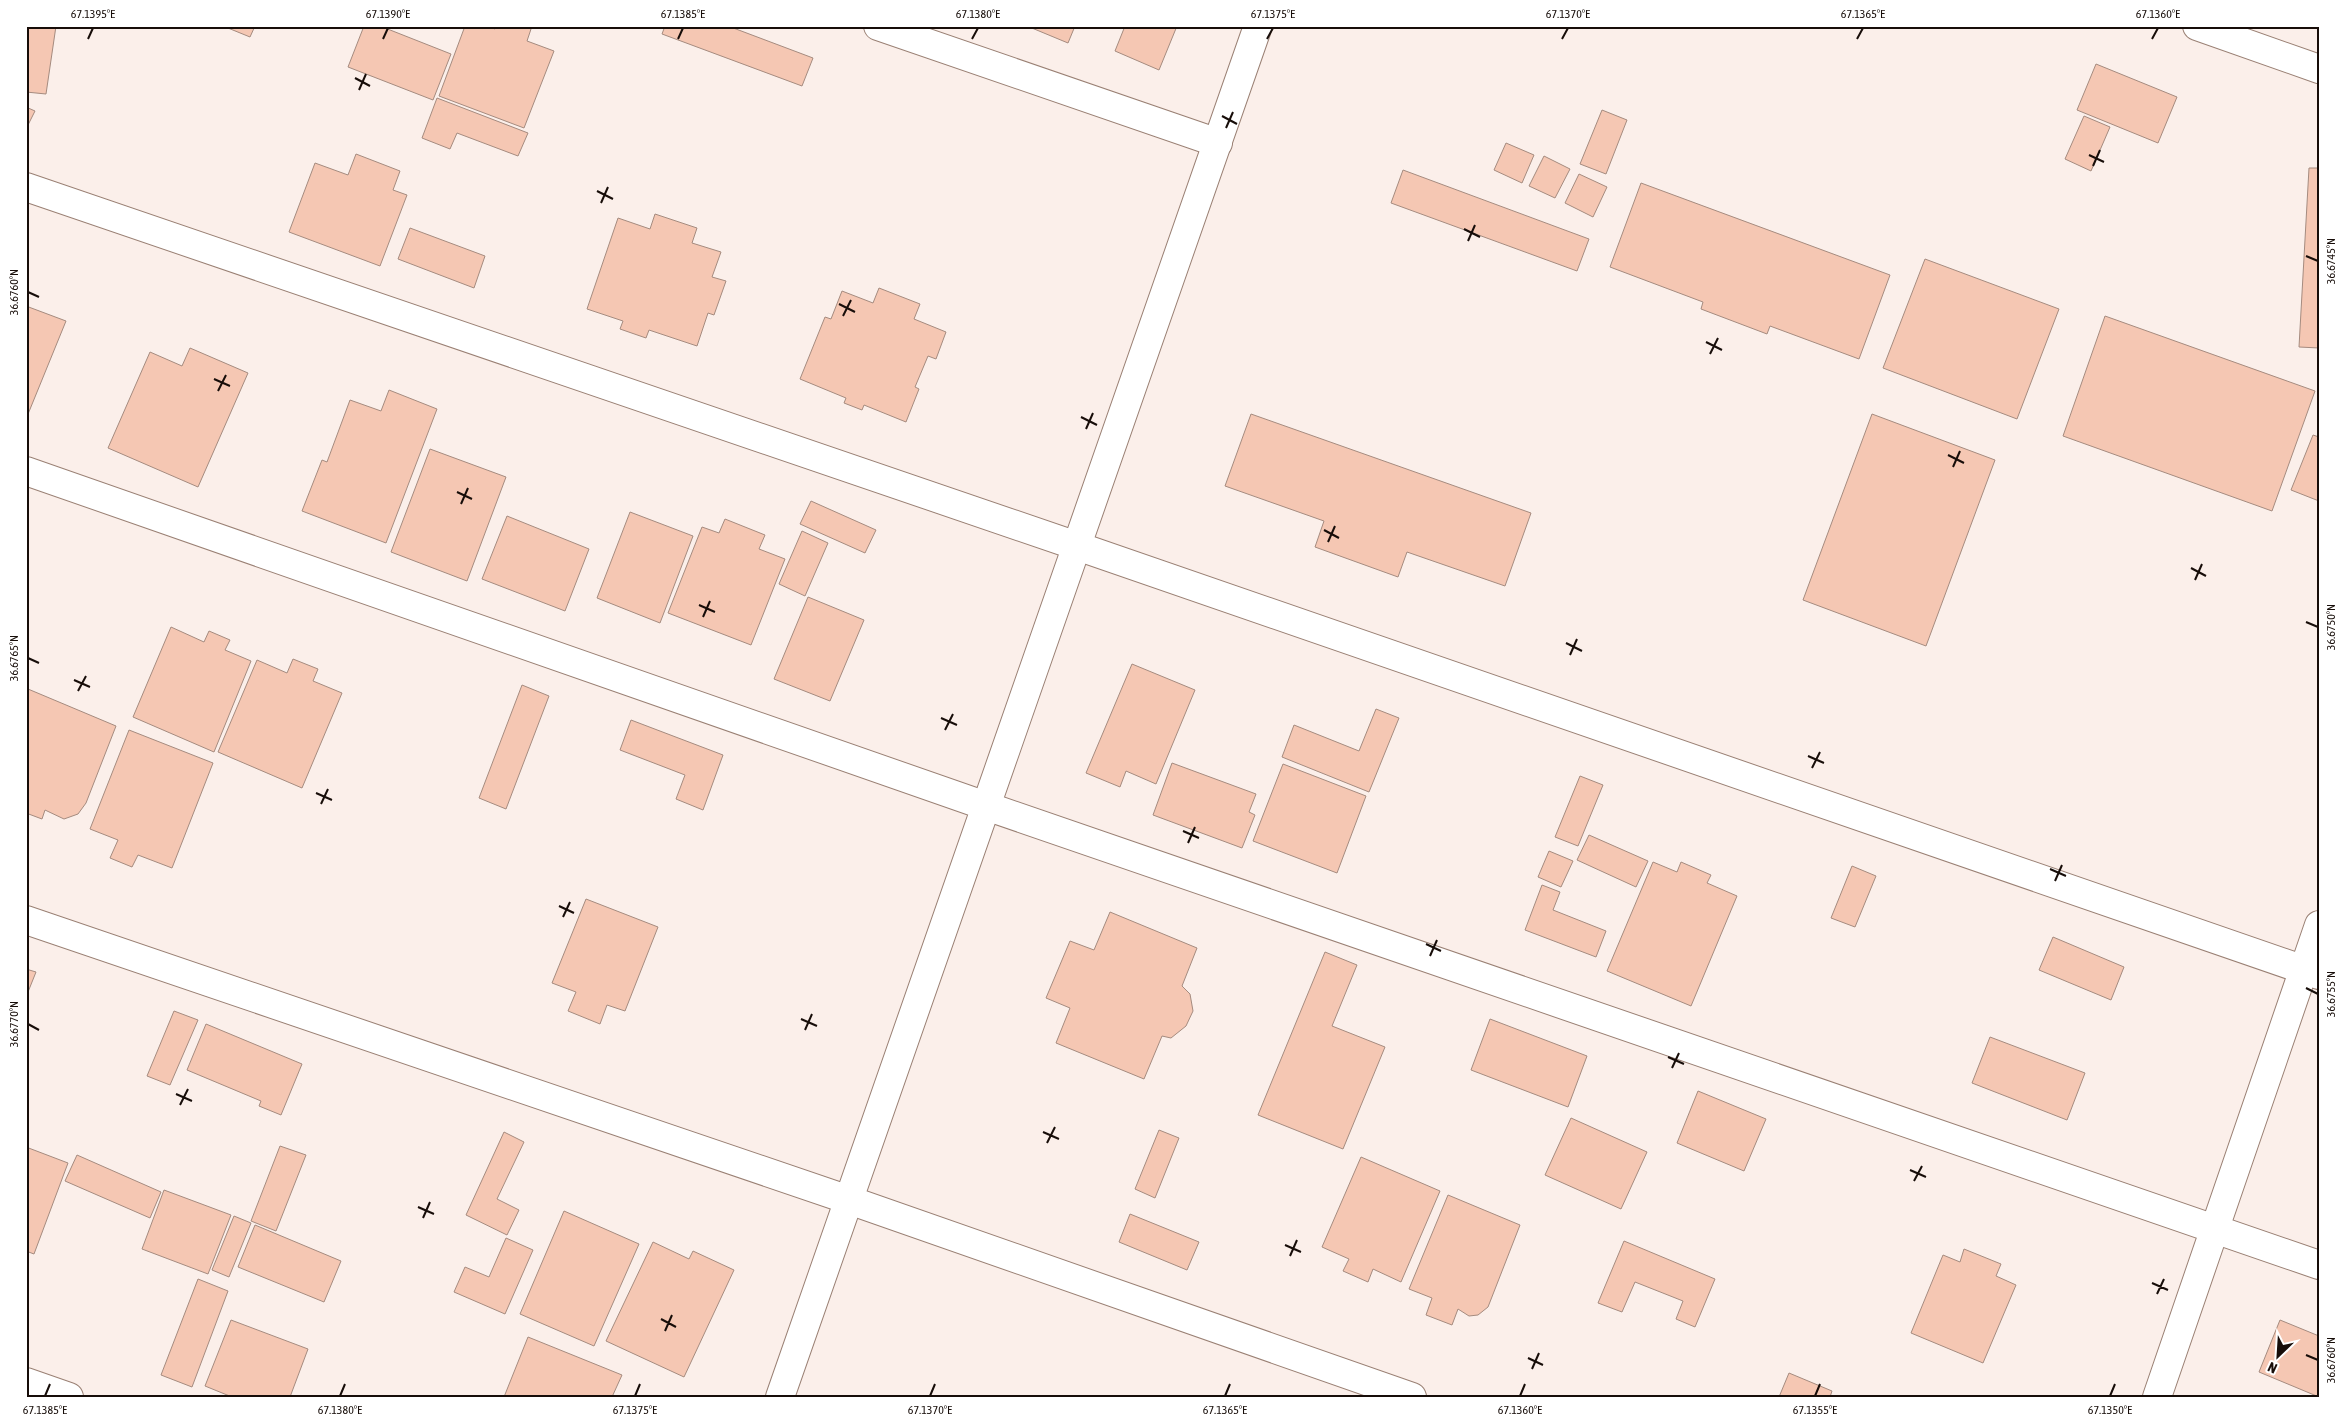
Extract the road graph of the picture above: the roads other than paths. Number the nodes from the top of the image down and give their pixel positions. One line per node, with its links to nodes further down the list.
1 (878, 26): 5 (street)
2 (1258, 26): 5 (street)
3 (2197, 26): 4 (street)
4 (2319, 69)
5 (1218, 142): 8 (street)
6 (26, 187): 8 (street)
7 (26, 471): 9 (street)
8 (1077, 546): 9 (street); 12 (street)
9 (986, 806): 13 (street); 14 (street)
10 (26, 920): 13 (street)
11 (2319, 925): 12 (street)
12 (2311, 972): 14 (street)
13 (849, 1200): 18 (street); 19 (street)
14 (2215, 1228): 15 (street); 20 (street)
15 (2319, 1265)
16 (26, 1382): 17 (street)
17 (69, 1397)
18 (780, 1397)
19 (1412, 1397)
20 (2157, 1397)

